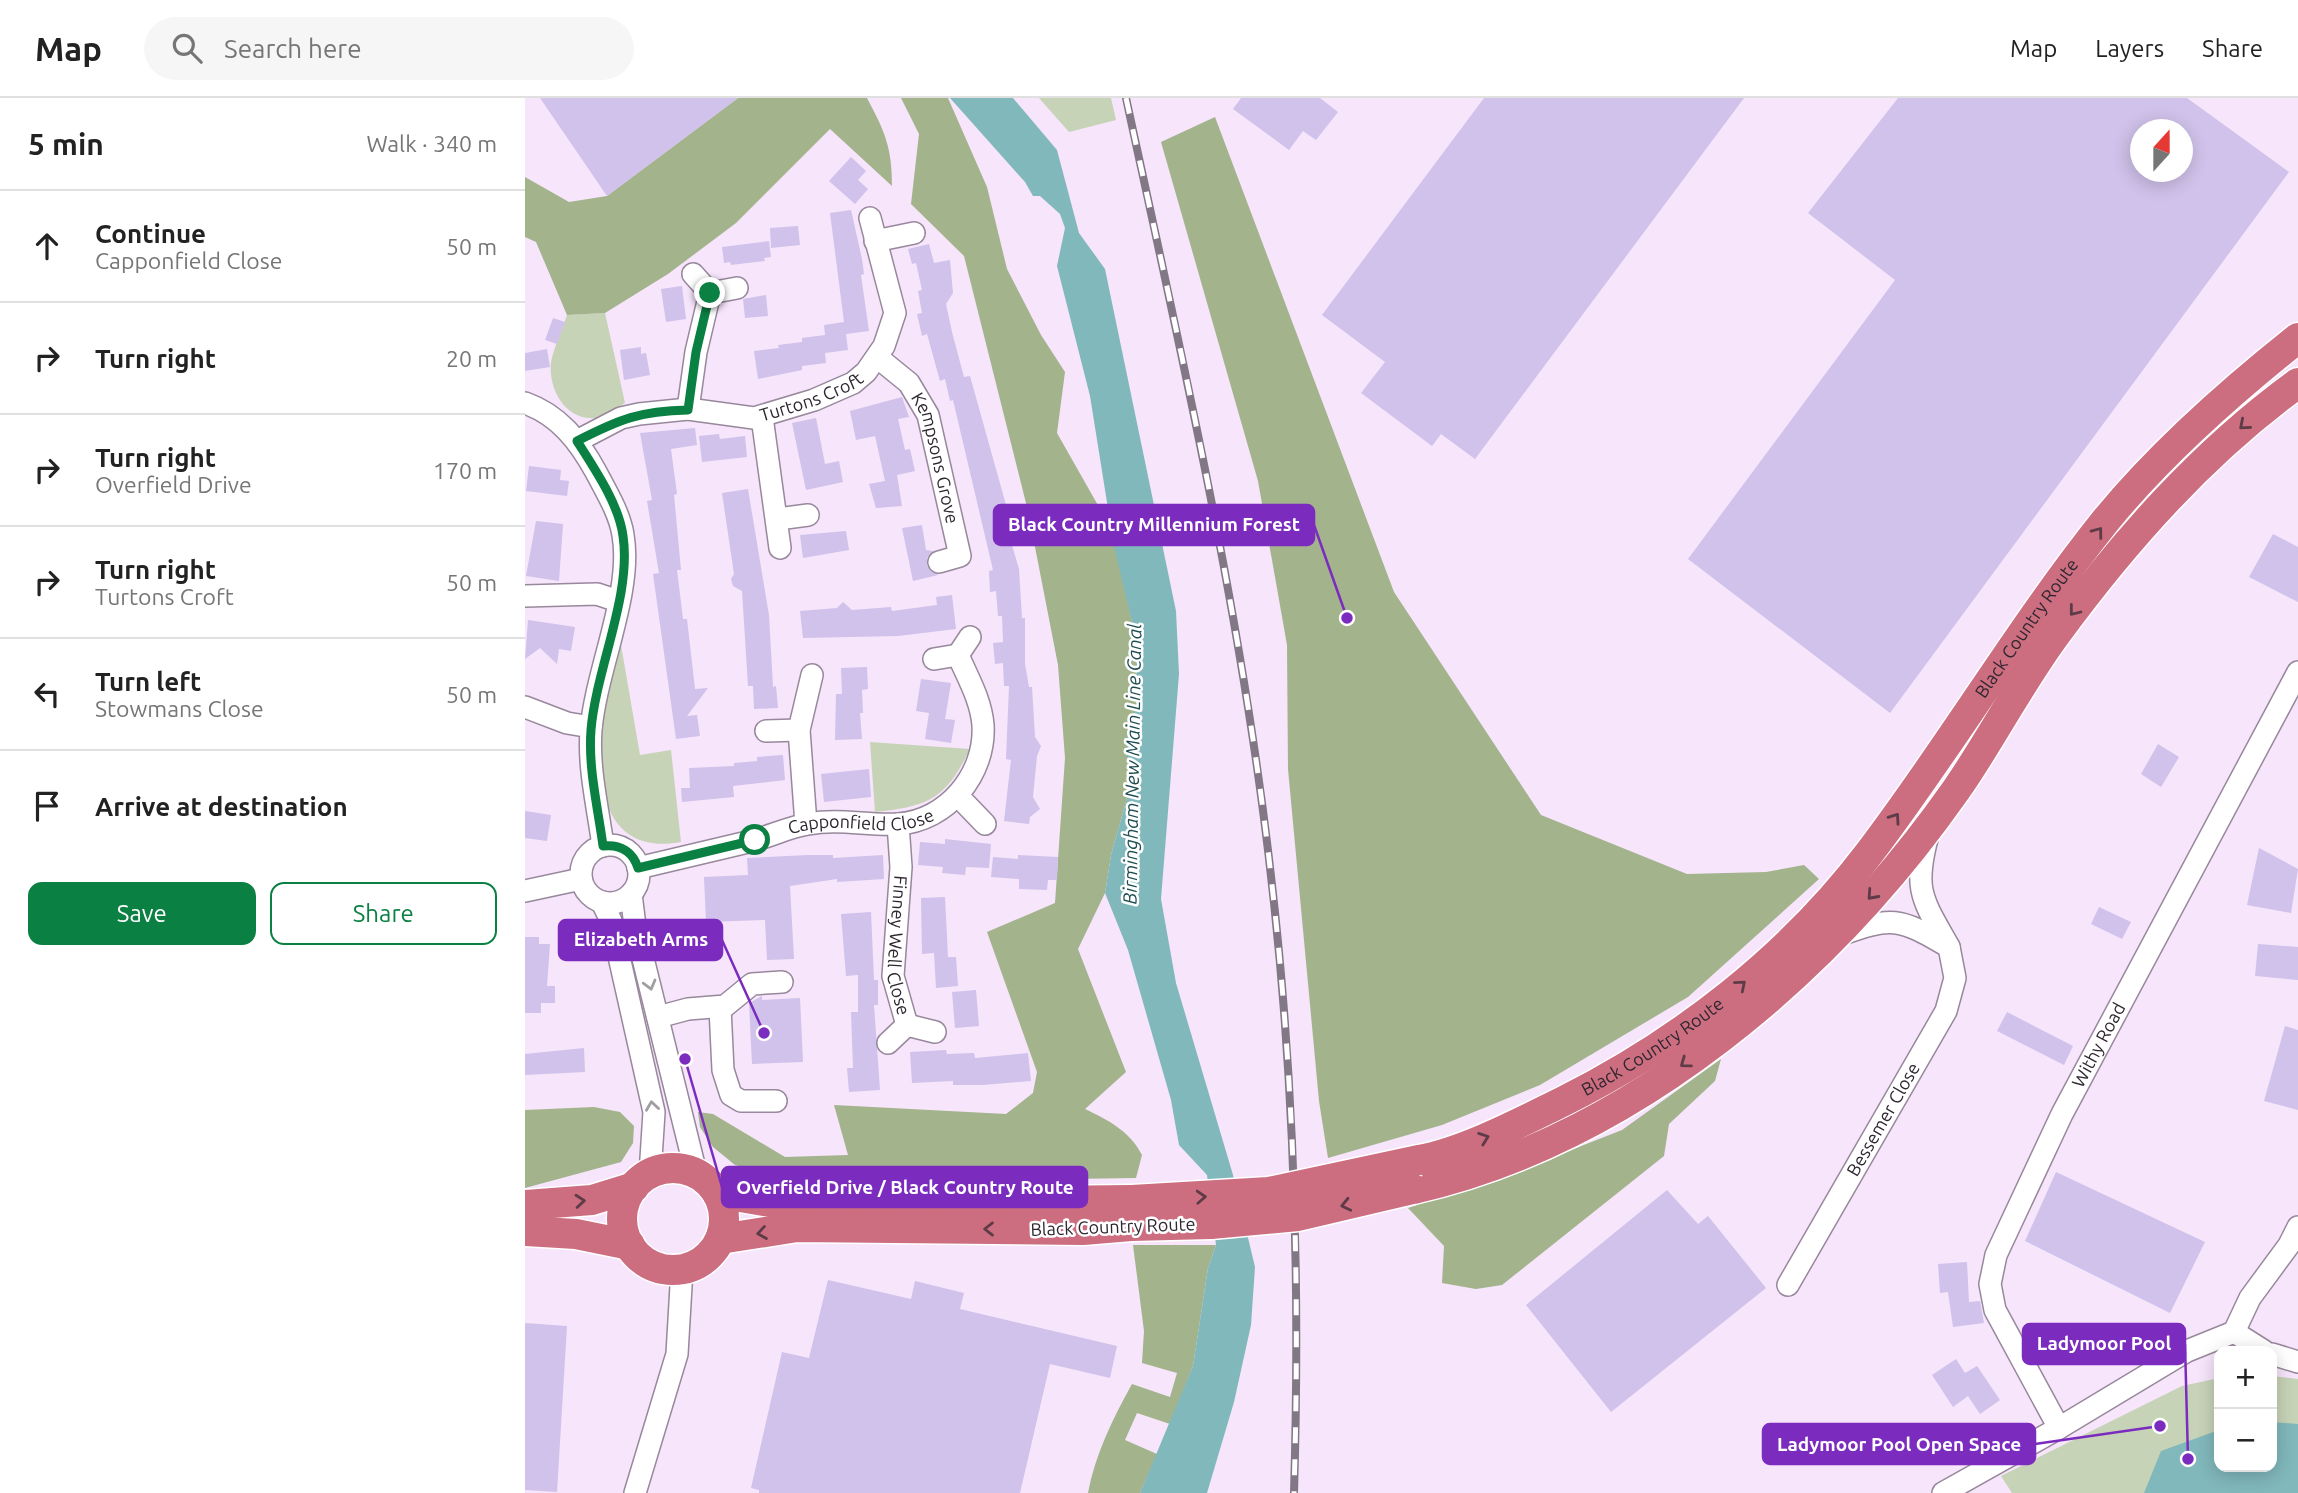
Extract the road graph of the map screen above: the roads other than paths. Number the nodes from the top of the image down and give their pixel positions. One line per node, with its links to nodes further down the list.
1 (870, 218): 3 (street, Turtons Croft)
2 (914, 233): 3 (street)
3 (875, 241): 8 (street, Turtons Croft)
4 (692, 274): 6 (street)
5 (737, 288): 6 (street)
6 (710, 293): 11 (street)
7 (2298, 338): 52 (highway, Black Country Route, one-way to 7, bridge)
8 (877, 357): 12 (street, Turtons Croft); 17 (street, Kempsons Grove)
9 (2298, 383): 30 (highway, Black Country Route, one-way to 30)
10 (525, 402): 13 (street)
11 (688, 410): 12 (street, Turtons Croft); 13 (street, Turtons Croft)
12 (762, 417): 15 (street)
13 (577, 441): 19 (street)
14 (808, 515): 15 (street)
15 (778, 519): 16 (street)
16 (780, 548)
17 (939, 562)
18 (525, 596): 19 (street)
19 (618, 601): 26 (street)
20 (970, 637): 21 (street)
21 (958, 656): 22 (street); 29 (street, Capponfield Close)
22 (934, 659)
23 (2298, 672): 63 (street, Withy Road)
24 (812, 675): 27 (street)
25 (525, 707): 26 (street)
26 (591, 727): 34 (street)
27 (799, 730): 28 (street); 31 (street)
28 (766, 731)
29 (958, 796): 32 (street, Capponfield Close); 33 (street)
30 (1931, 823): 40 (highway, Black Country Route, one-way to 40); 41 (street, Bessemer Close)
31 (806, 824): 32 (street, Capponfield Close); 35 (street, Capponfield Close)
32 (898, 824): 45 (street, Finney Well Close)
33 (985, 824)
34 (603, 846): 35 (street); 36 (street)
35 (638, 868): 38 (street)
36 (581, 879): 37 (street); 39 (street)
37 (525, 891)
38 (631, 894): 39 (street); 44 (street, one-way to 44)
39 (602, 902): 49 (street, one-way to 39)
40 (1834, 937): 41 (street); 52 (highway, Black Country Route, one-way to 52, bridge)
41 (1949, 947): 58 (street, Bessemer Close)
42 (782, 982): 43 (street)
43 (720, 1008): 44 (street); 48 (street)
44 (658, 1017): 50 (street)
45 (907, 1025): 46 (street, Finney Well Close); 47 (street, Finney Well Close)
46 (935, 1032)
47 (888, 1043)
48 (776, 1101)
49 (642, 1180): 50 (highway, Black Country Route); 51 (highway, Black Country Route, one-way to 49); 56 (highway)
50 (706, 1183): 52 (highway, Black Country Route); 55 (highway)
51 (525, 1205)
52 (1132, 1213): 55 (highway, Black Country Route, one-way to 55)
53 (2298, 1227): 59 (street)
54 (525, 1231): 56 (highway)
55 (720, 1239): 57 (highway)
56 (630, 1245): 57 (highway)
57 (682, 1269): 64 (street)
58 (1788, 1285)
59 (2234, 1332): 60 (street); 63 (street)
60 (2256, 1346)
61 (2277, 1356): 62 (street)
62 (2298, 1362)
63 (2059, 1428): 65 (street)
64 (635, 1493)
65 (1943, 1493)

